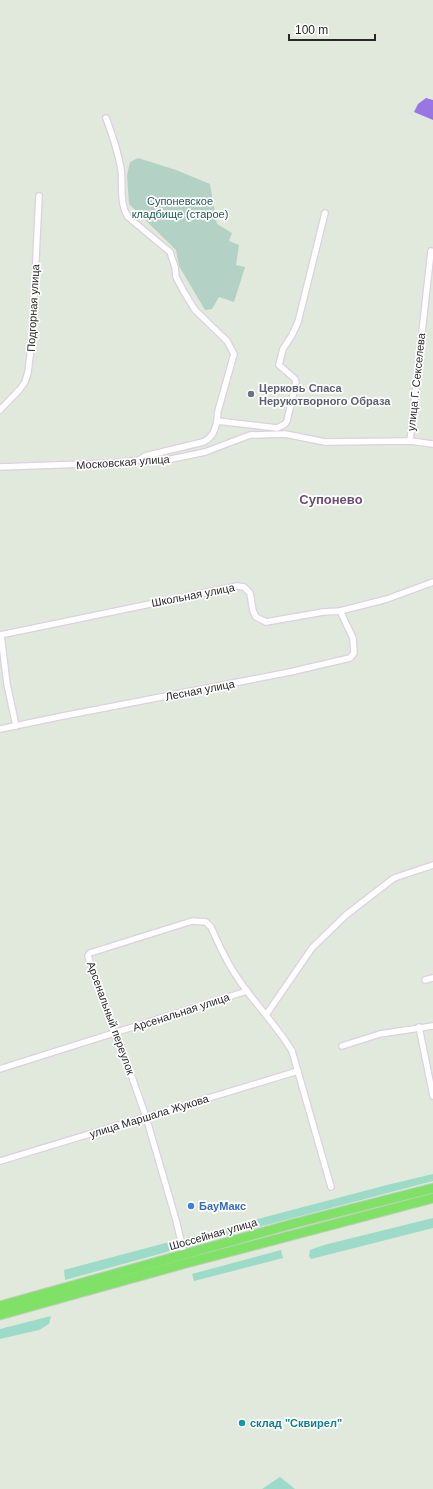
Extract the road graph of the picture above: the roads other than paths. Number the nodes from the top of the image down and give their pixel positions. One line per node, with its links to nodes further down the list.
1 (106, 118): 6 (street)
2 (38, 196): 5 (street, Подгорная улица)
3 (325, 213): 6 (street)
4 (431, 251): 7 (street, улица Г. Секселева)
5 (0, 410)
6 (217, 421): 9 (street)
7 (410, 441): 8 (street, Московская улица); 9 (street, Московская улица)
8 (433, 444)
9 (139, 460): 10 (street, Московская улица)
10 (0, 467)
11 (433, 582): 12 (street, Школьная улица)
12 (340, 611): 13 (street, Школьная улица); 14 (street, Лесная улица)
13 (0, 635): 14 (street)
14 (16, 726): 15 (street, Лесная улица)
15 (0, 729)
16 (433, 865): 20 (street)
17 (433, 978): 18 (street)
18 (425, 980)
19 (247, 991): 20 (street, Арсенальный переулок); 23 (street, Арсенальная улица); 23 (street, Арсенальный переулок)
20 (266, 1016): 26 (street, Арсенальный переулок)
21 (433, 1026): 22 (street)
22 (419, 1027): 24 (street); 27 (street)
23 (114, 1033): 25 (street, Арсенальная улица); 28 (street, Арсенальный переулок)
24 (342, 1046)
25 (0, 1069)
26 (298, 1071): 28 (street, улица Маршала Жукова); 31 (street, Арсенальный переулок)
27 (433, 1093)
28 (146, 1118): 29 (street, улица Маршала Жукова); 35 (street, Арсенальный переулок)
29 (0, 1161)
30 (433, 1184): 33 (street)
31 (331, 1186)
32 (433, 1188): 33 (main road, Шоссейная улица)
33 (418, 1191): 35 (main road, Шоссейная улица)
34 (433, 1198): 37 (main road, Шоссейная улица)
35 (184, 1254): 36 (main road, Шоссейная улица)
36 (0, 1306)
37 (0, 1315)

